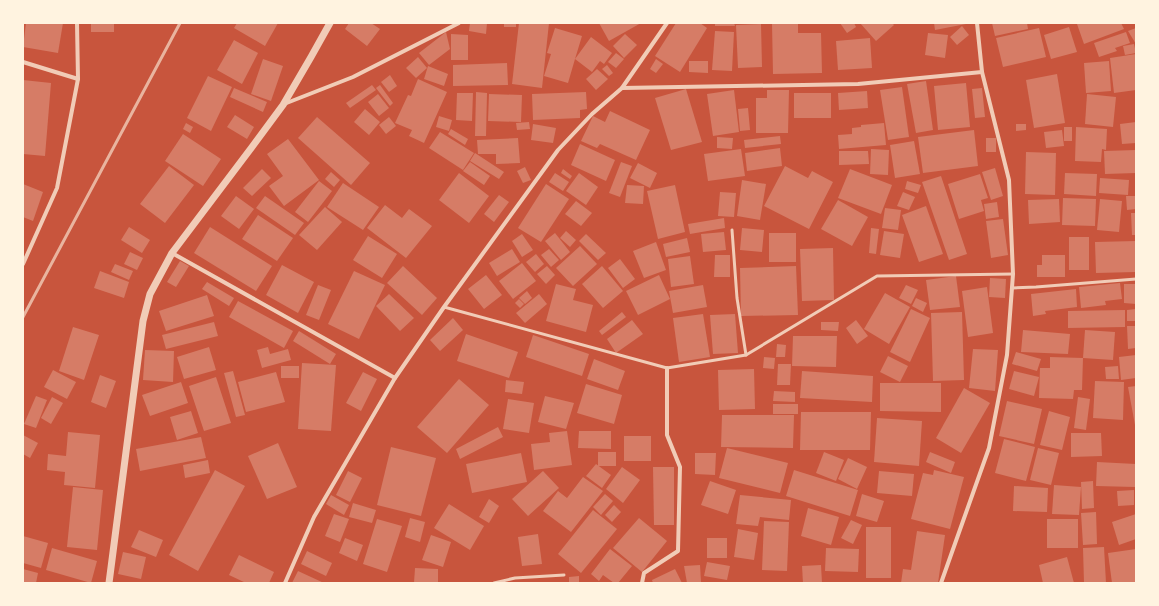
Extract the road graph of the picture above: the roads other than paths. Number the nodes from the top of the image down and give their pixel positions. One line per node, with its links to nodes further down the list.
1 (77, 23): 8 (street)
2 (330, 23): 10 (street)
3 (459, 23): 10 (street)
4 (667, 23): 9 (street)
5 (977, 23): 7 (street)
6 (23, 62): 8 (street)
7 (982, 72): 9 (street); 14 (street)
8 (78, 79): 13 (street)
9 (622, 88): 17 (street)
10 (283, 105): 12 (street)
11 (732, 230): 18 (lane)
12 (172, 253): 20 (street); 22 (street)
13 (23, 264)
14 (1013, 274): 16 (street); 18 (lane)
15 (1136, 279): 16 (lane)
16 (1012, 288): 26 (street)
17 (444, 307): 19 (lane); 20 (street)
18 (746, 355): 19 (lane)
19 (667, 368): 25 (street)
20 (395, 378): 23 (street)
21 (564, 575): 24 (lane)
22 (109, 583)
23 (285, 583)
24 (494, 583)
25 (642, 583)
26 (941, 583)

